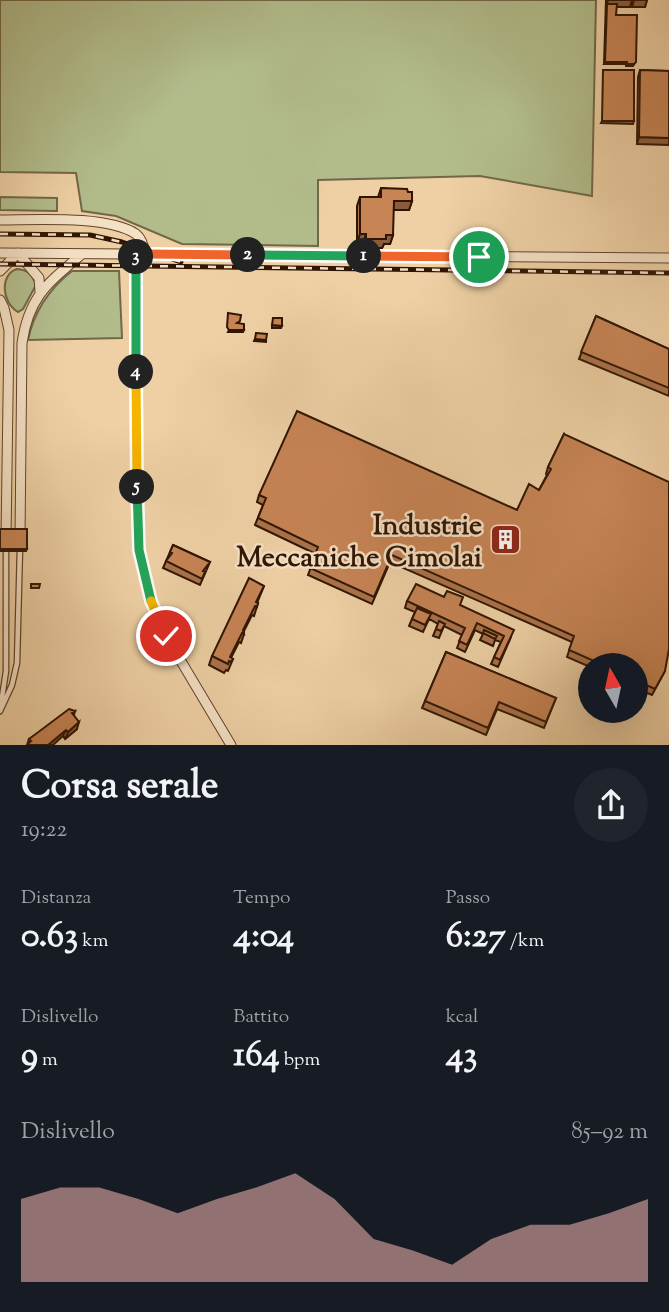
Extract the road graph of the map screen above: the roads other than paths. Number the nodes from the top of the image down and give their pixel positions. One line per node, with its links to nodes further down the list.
1 (0, 220): 5 (street)
2 (0, 253): 3 (street)
3 (18, 253): 4 (street); 7 (street); 8 (street)
4 (82, 254): 5 (street); 8 (street)
5 (140, 254): 6 (street); 15 (street)
6 (669, 258)
7 (0, 271)
8 (40, 292): 13 (street)
9 (0, 300): 10 (street)
10 (3, 318): 11 (street)
11 (3, 508): 12 (street)
12 (6, 541): 14 (lane)
13 (20, 541): 14 (lane)
14 (0, 710)
15 (231, 745)

